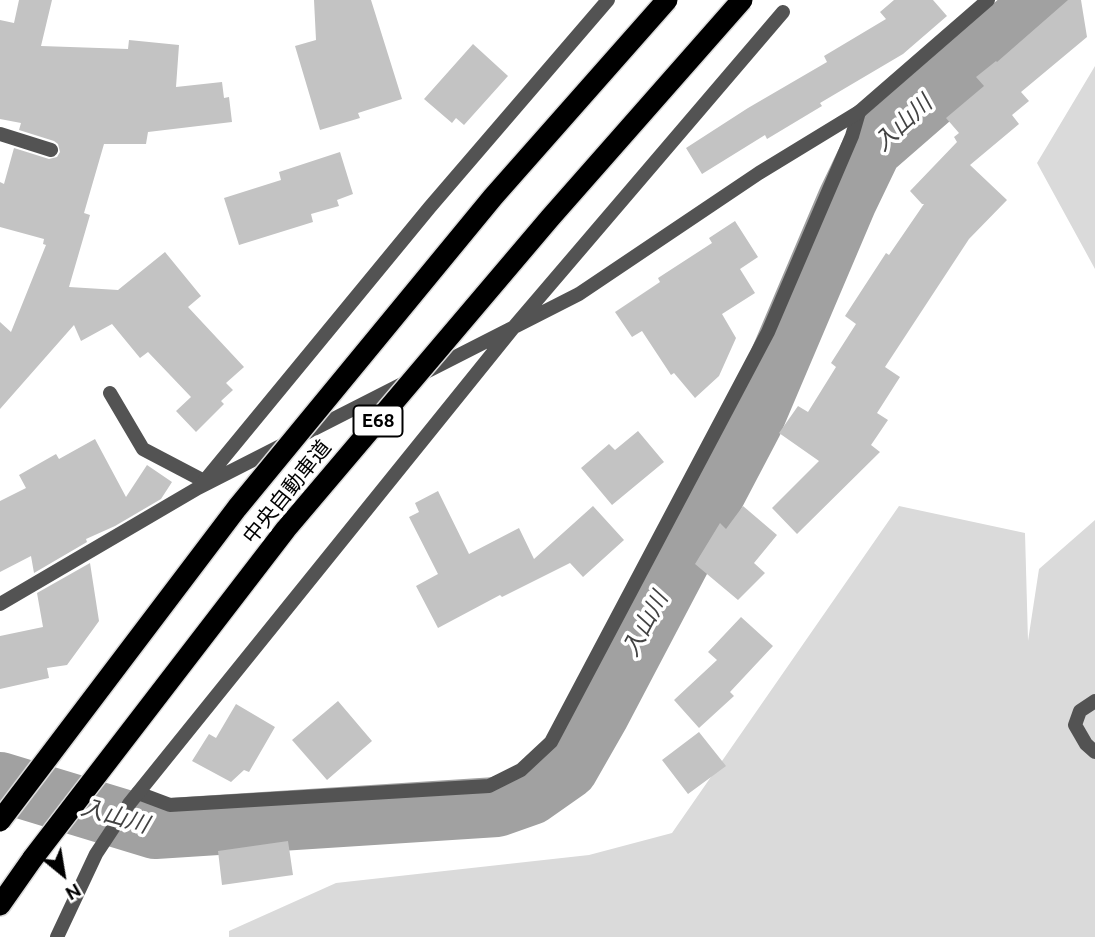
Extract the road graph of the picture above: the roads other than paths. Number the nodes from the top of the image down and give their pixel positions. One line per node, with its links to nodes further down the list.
1 (608, 0): 11 (street)
2 (667, 0): 16 (highway, 中央自動車道 / E68, bridge)
3 (742, 0): 17 (highway, 中央自動車道 / E68, bridge)
4 (988, 0): 6 (street)
5 (783, 12): 9 (street)
6 (859, 112): 9 (street); 15 (street)
7 (0, 134): 8 (street)
8 (51, 150)
9 (513, 328): 11 (street); 15 (street)
10 (110, 393): 11 (street)
11 (201, 484): 12 (street)
12 (0, 604)
13 (1095, 701): 14 (street)
14 (1095, 752)
15 (133, 799): 18 (street)
16 (0, 821)
17 (0, 905)
18 (57, 937)

